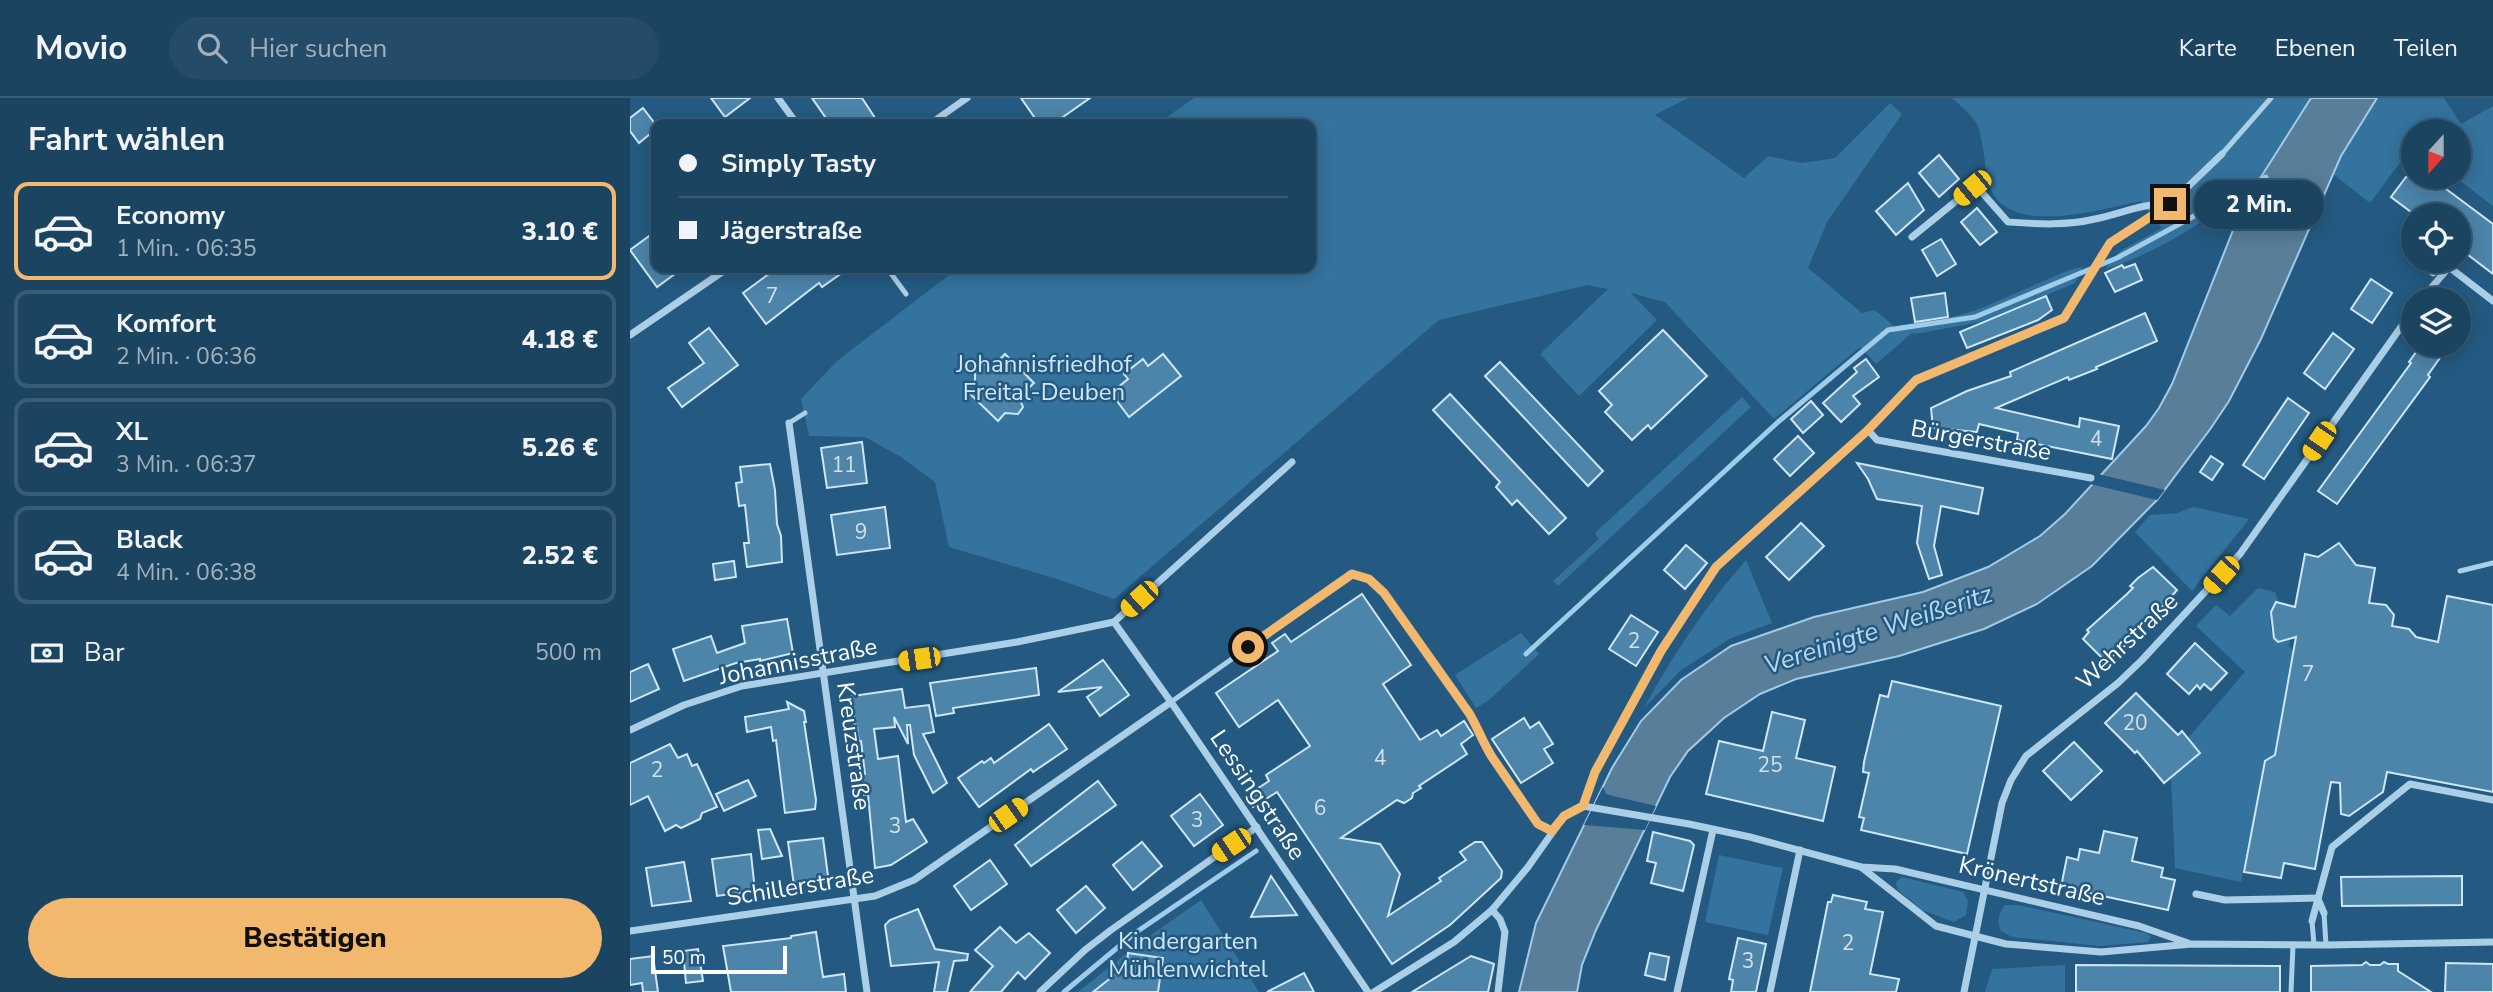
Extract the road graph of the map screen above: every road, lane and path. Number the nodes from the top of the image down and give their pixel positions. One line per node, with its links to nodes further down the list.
1 (778, 98): 4 (street)
2 (967, 98): 5 (street)
3 (2270, 98): 6 (lane)
4 (793, 119)
5 (937, 119)
6 (2222, 153): 7 (street)
7 (2170, 204): 8 (street); 20 (street)
8 (1912, 237)
9 (721, 273): 17 (street)
10 (891, 273): 14 (lane)
11 (2444, 273): 13 (street)
12 (2457, 273): 15 (street)
13 (2432, 287)
14 (906, 294)
15 (2493, 301)
16 (2401, 327): 36 (street, Wehrstraße)
17 (630, 335)
18 (805, 413): 19 (lane)
19 (789, 423): 26 (street, Kreuzstraße)
20 (1868, 430): 22 (street, Bürgerstraße); 30 (street)
21 (1292, 462): 25 (street)
22 (2091, 478)
23 (2493, 563): 24 (lane)
24 (2460, 571)
25 (1114, 622): 26 (street, Johannisstraße); 27 (street, Lessingstraße)
26 (824, 673): 28 (street, Johannisstraße); 39 (street, Kreuzstraße)
27 (1171, 702): 31 (street, Lessingstraße); 33 (lane); 39 (street, Schillerstraße)
28 (630, 730)
29 (2493, 800): 38 (street)
30 (1583, 806): 32 (street, Krönertstraße); 33 (street)
31 (1257, 827): 51 (street); 52 (street, Lessingstraße)
32 (1713, 830): 34 (street, Krönertstraße); 55 (street)
33 (1552, 831): 40 (street)
34 (1800, 850): 35 (street, Krönertstraße); 56 (street)
35 (1861, 867): 36 (street, Krönertstraße); 44 (street, Krönertstraße)
36 (1984, 890): 44 (street, Wehrstraße); 46 (street, Krönertstraße)
37 (2196, 894): 38 (street)
38 (2318, 898): 41 (street); 42 (street)
39 (854, 900): 43 (street, Schillerstraße); 50 (street, Kreuzstraße)
40 (1492, 910): 53 (street); 54 (street)
41 (2324, 913): 49 (lane)
42 (2312, 921): 48 (lane)
43 (630, 932)
44 (1976, 935): 46 (street, Krönertstraße); 57 (street, Wehrstraße)
45 (2493, 942): 49 (street, Krönertstraße)
46 (2192, 944): 47 (street, Krönertstraße)
47 (2293, 945): 48 (street, Krönertstraße); 58 (lane)
48 (2314, 945): 49 (street, Krönertstraße)
49 (2326, 945)
50 (867, 992)
51 (1041, 992)
52 (1368, 992)
53 (1374, 992)
54 (1498, 992)
55 (1677, 992)
56 (1770, 992)
57 (1964, 992)
58 (2291, 992)

